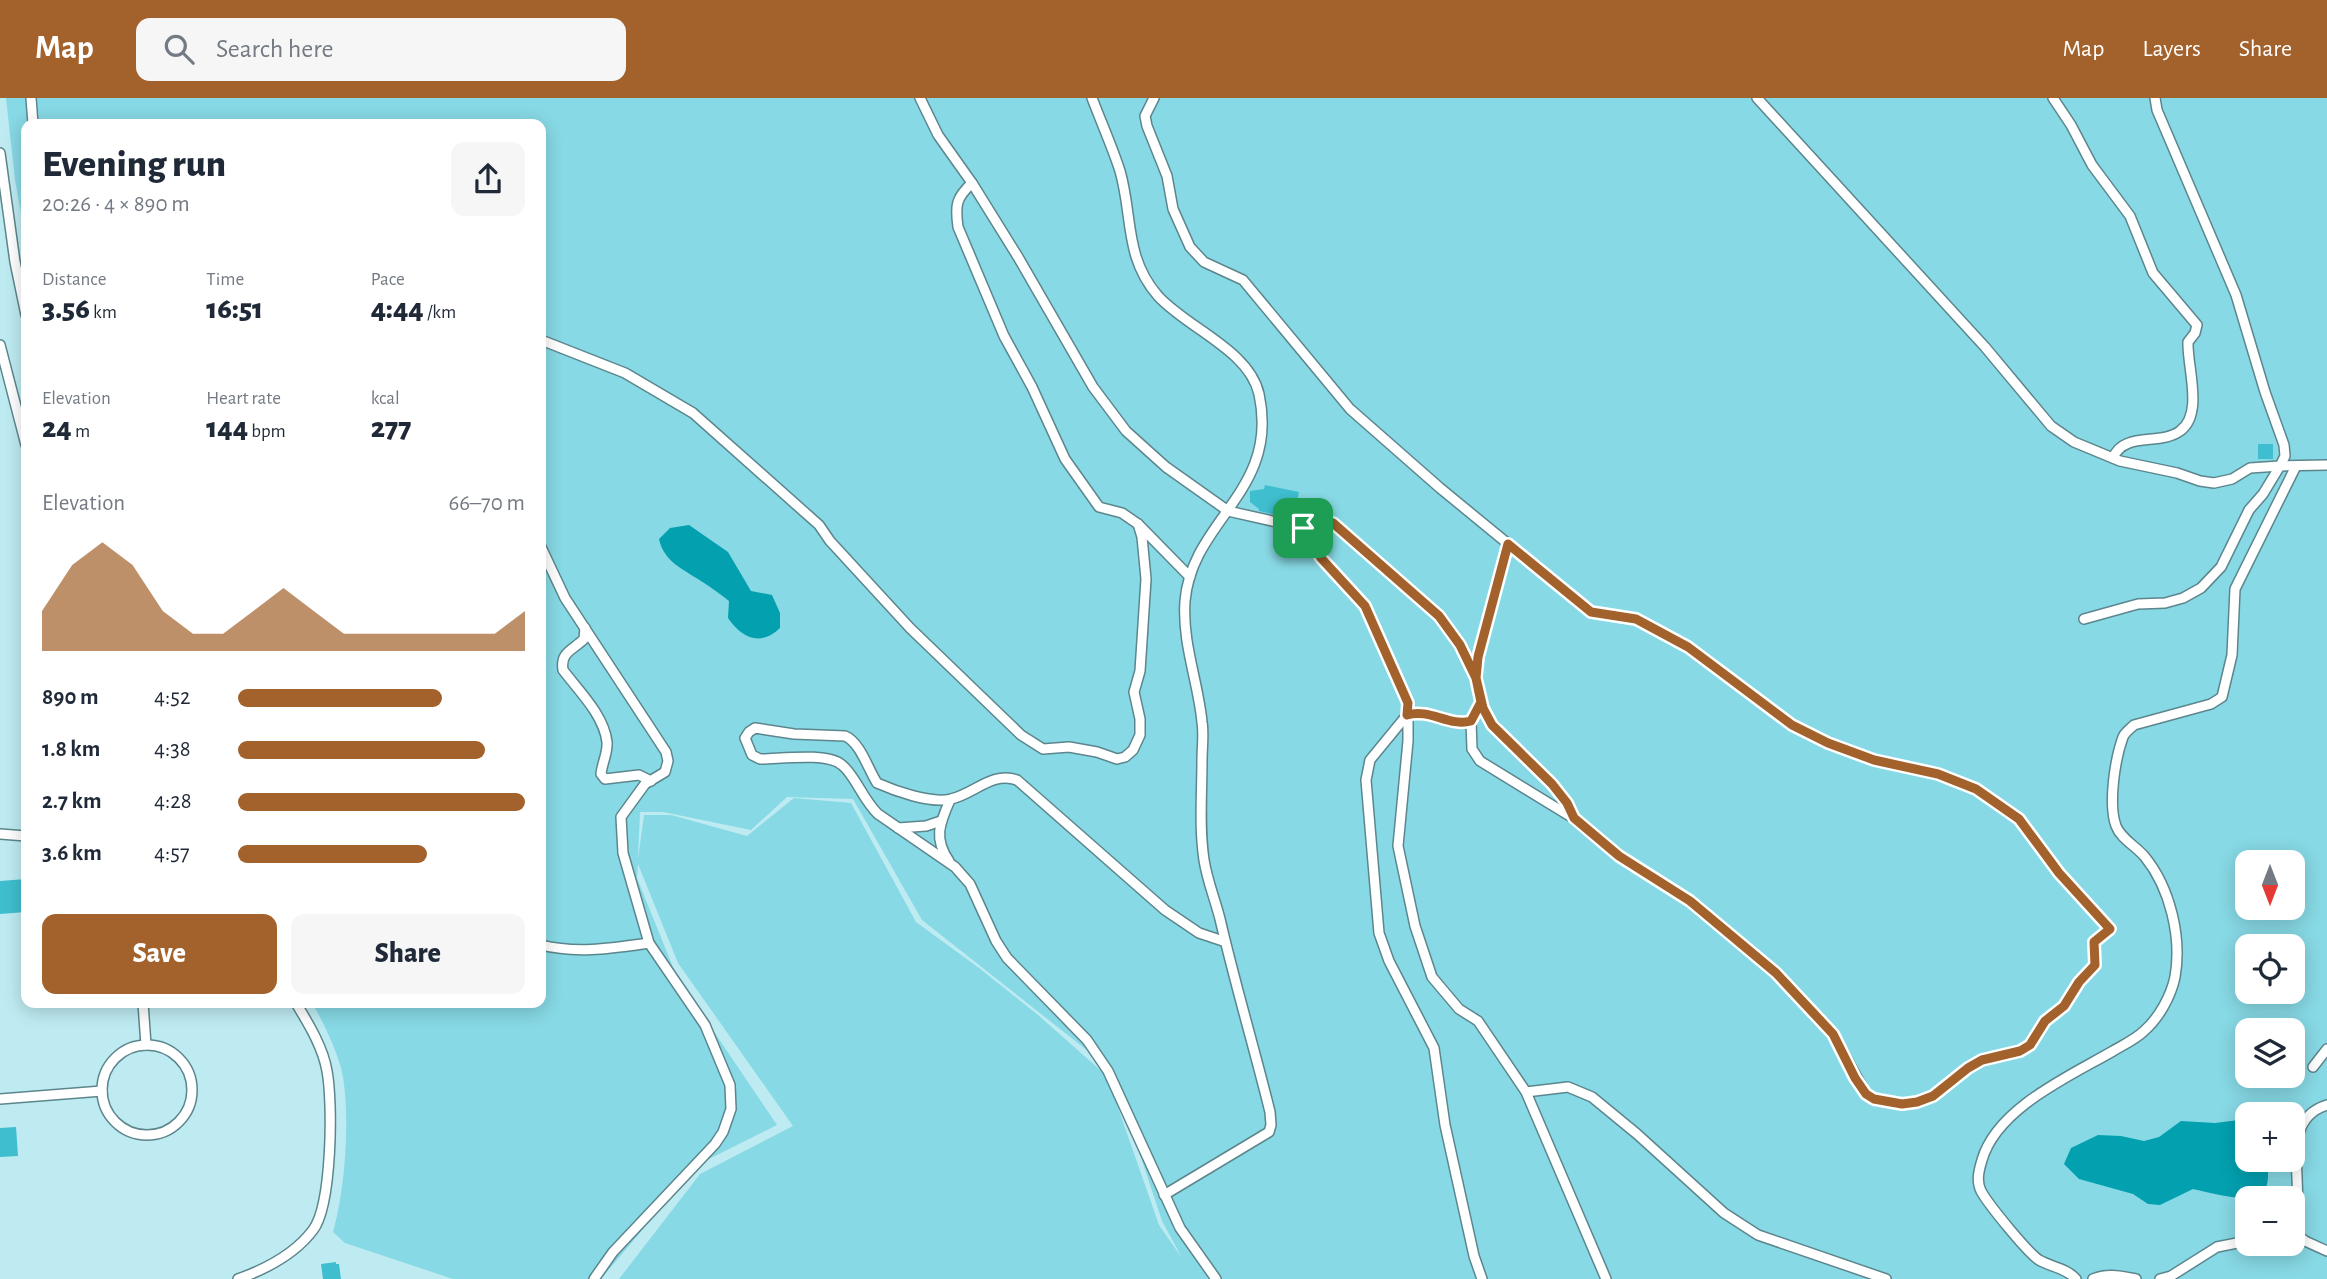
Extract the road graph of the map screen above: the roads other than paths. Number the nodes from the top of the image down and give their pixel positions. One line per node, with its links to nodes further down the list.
1 (30, 98): 8 (lane)
2 (920, 98): 10 (lane)
3 (1092, 98): 19 (lane)
4 (1154, 98): 22 (lane)
5 (1757, 98): 15 (lane)
6 (2053, 98): 15 (lane)
7 (2155, 98): 16 (lane)
8 (32, 119)
9 (0, 153): 11 (lane)
10 (972, 183): 19 (lane); 20 (lane)
11 (21, 291)
12 (546, 342): 20 (lane)
13 (0, 345): 14 (lane)
14 (21, 426)
15 (2113, 458): 16 (lane)
16 (2280, 466): 17 (lane); 25 (lane)
17 (2296, 466): 18 (lane); 62 (lane)
18 (2327, 466)
19 (1228, 511): 21 (lane); 24 (lane)
20 (1138, 524): 24 (lane)
21 (1303, 528): 27 (lane); 29 (lane)
22 (1508, 544): 27 (lane); 33 (lane)
23 (546, 559): 26 (lane)
24 (1190, 577): 39 (lane)
25 (2084, 619)
26 (585, 628): 31 (lane); 31 (lane)
27 (1476, 678): 28 (lane)
28 (1481, 702): 30 (lane); 33 (lane)
29 (1407, 715): 30 (lane); 48 (lane); 59 (lane)
30 (1471, 721): 33 (lane)
31 (651, 781): 40 (lane)
32 (950, 800): 34 (lane); 35 (lane); 39 (lane)
33 (1574, 818)
34 (941, 821): 35 (lane); 38 (lane)
35 (896, 828): 38 (lane)
36 (0, 834): 37 (lane)
37 (21, 836)
38 (952, 866): 52 (lane)
39 (1223, 941): 52 (lane)
40 (649, 943): 41 (lane); 57 (lane)
41 (546, 946)
42 (143, 1008): 44 (lane)
43 (299, 1008): 56 (lane)
44 (146, 1045): 47 (lane); 47 (lane)
45 (2327, 1049): 46 (lane)
46 (2313, 1067)
47 (102, 1091): 49 (lane)
48 (1526, 1092): 60 (lane); 61 (lane)
49 (0, 1098)
50 (2327, 1105): 51 (lane)
51 (2298, 1186)
52 (1164, 1195): 58 (lane)
53 (2305, 1241): 55 (lane)
54 (2235, 1243): 65 (lane)
55 (2327, 1251)
56 (238, 1279)
57 (594, 1279)
58 (1216, 1279)
59 (1482, 1279)
60 (1606, 1279)
61 (1886, 1279)
62 (2076, 1279)
63 (2092, 1279): 64 (lane)
64 (2136, 1279)
65 (2160, 1279)

